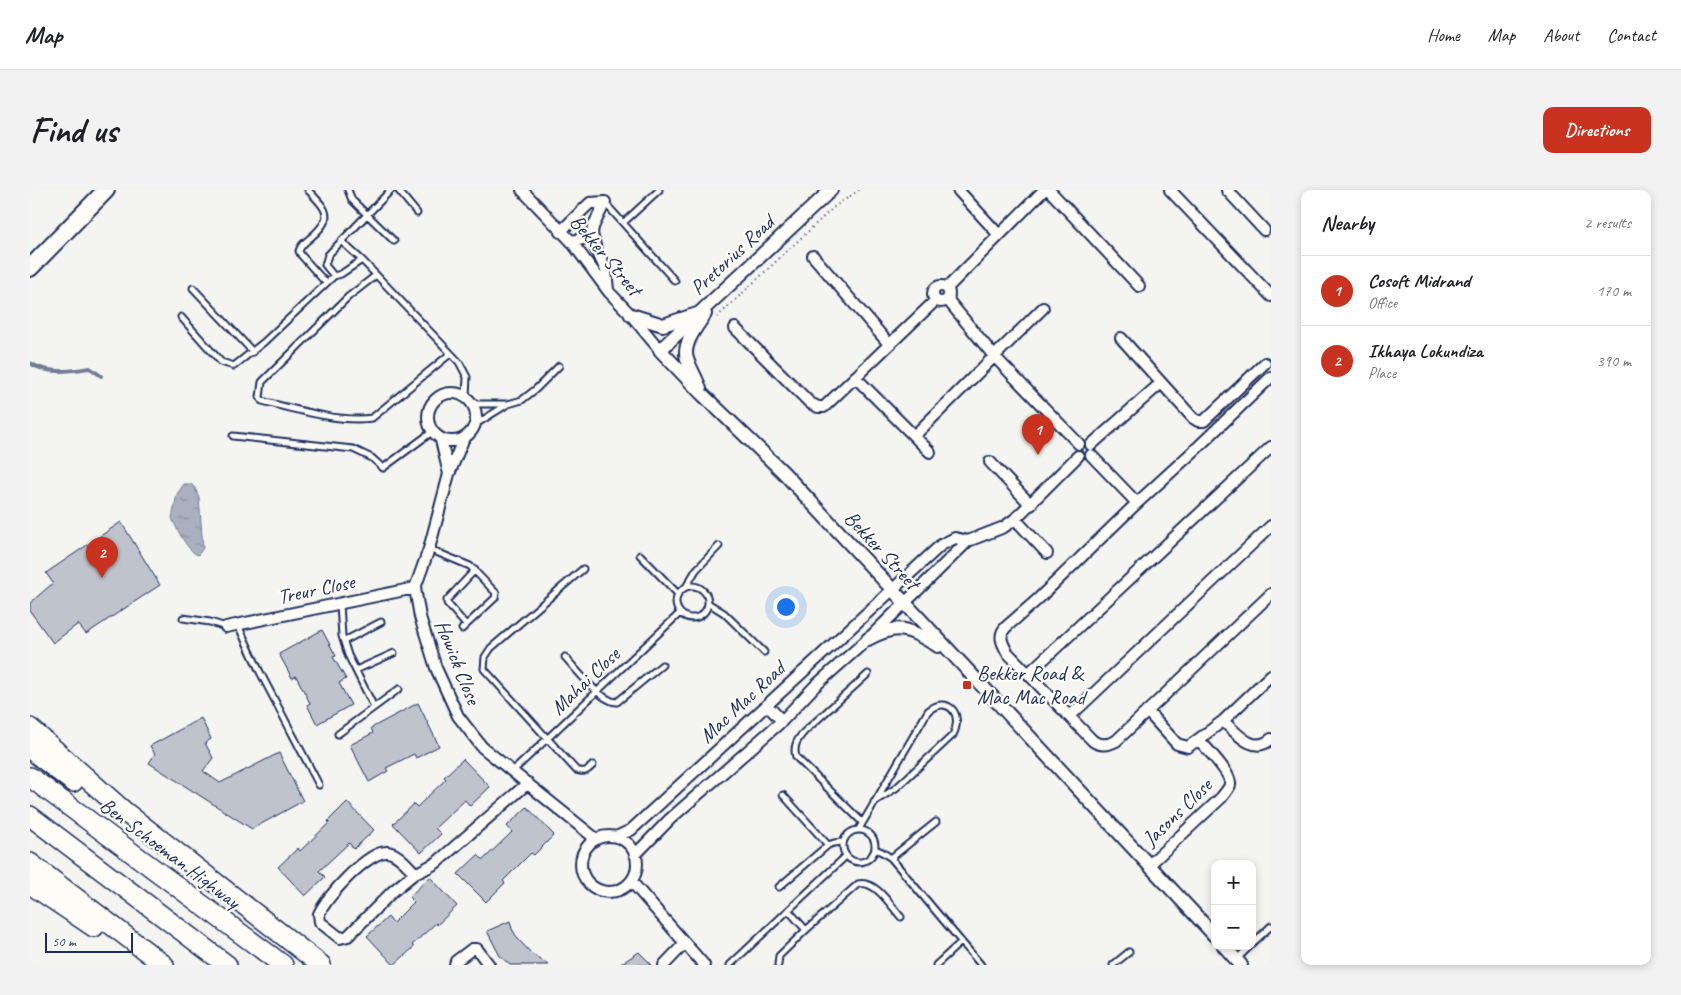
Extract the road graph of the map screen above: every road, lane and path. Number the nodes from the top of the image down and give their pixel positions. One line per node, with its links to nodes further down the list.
1 (106, 190): 28 (main road)
2 (308, 190): 32 (lane)
3 (348, 190): 17 (lane)
4 (391, 190): 17 (lane)
5 (398, 190): 16 (lane)
6 (522, 190): 20 (street, Bekker Street)
7 (659, 190): 18 (lane)
8 (831, 190): 38 (street, Pretorius Road)
9 (859, 190): 43 (path)
10 (958, 190): 22 (street)
11 (1044, 190): 22 (street)
12 (1049, 190): 33 (street)
13 (1170, 190): 36 (street)
14 (1227, 190): 19 (street)
15 (605, 202): 18 (lane); 20 (street); 21 (street)
16 (417, 213)
17 (367, 214): 23 (lane); 24 (lane)
18 (623, 223): 31 (lane)
19 (1264, 230)
20 (560, 232): 25 (street, Bekker Street)
21 (592, 234): 25 (street); 35 (street)
22 (999, 235): 37 (street)
23 (341, 241): 27 (lane); 29 (lane)
24 (394, 241)
25 (571, 241): 35 (street, Bekker Street)
26 (812, 256): 46 (street)
27 (362, 260): 29 (lane); 30 (lane)
28 (30, 268)
29 (334, 276): 32 (lane)
30 (375, 276): 49 (lane); 49 (lane)
31 (675, 281)
32 (326, 283): 48 (lane)
33 (1139, 286)
34 (193, 288): 48 (lane)
35 (608, 292): 41 (street, Bekker Street)
36 (1271, 296)
37 (942, 299): 46 (street); 50 (street)
38 (710, 304): 40 (street, Pretorius Road); 56 (street)
39 (1043, 308): 50 (street)
40 (700, 313): 41 (street); 47 (street, Pretorius Road)
41 (631, 315): 47 (street, Bekker Street)
42 (181, 317): 48 (lane)
43 (713, 321)
44 (735, 328): 53 (street)
45 (1121, 338): 55 (street)
46 (889, 344): 53 (street)
47 (660, 350): 56 (street, Bekker Street)
48 (253, 352)
49 (450, 354): 57 (lane)
50 (994, 356): 62 (street); 65 (street)
51 (1265, 363): 55 (street)
52 (559, 366): 58 (lane)
53 (854, 377): 62 (street)
54 (1271, 377): 72 (street)
55 (1161, 384): 67 (street)
56 (702, 394): 85 (street, Bekker Street)
57 (470, 400): 58 (lane); 59 (street); 60 (street)
58 (508, 404): 59 (lane)
59 (476, 424): 64 (street)
60 (432, 432): 61 (lane); 63 (street)
61 (233, 436)
62 (914, 436): 68 (street)
63 (441, 440): 64 (street); 71 (street)
64 (463, 440): 71 (street)
65 (1079, 444): 67 (street); 69 (street)
66 (1271, 447): 104 (street)
67 (1091, 450): 69 (street); 72 (street)
68 (930, 452)
69 (1078, 456): 73 (street)
70 (990, 462): 73 (street)
71 (449, 474): 78 (street)
72 (1137, 503): 104 (street)
73 (1031, 505): 74 (street)
74 (1015, 519): 76 (street); 79 (street)
75 (1271, 526): 112 (street)
76 (968, 541): 85 (street, Mac Mac Road); 90 (street, Mac Mac Road)
77 (719, 546): 84 (lane)
78 (430, 549): 82 (lane); 83 (street)
79 (1047, 553)
80 (640, 554): 86 (lane)
81 (583, 569): 118 (lane)
82 (475, 570): 82 (lane)
83 (415, 588): 89 (street, Treur Close); 122 (street, Howick Close)
84 (686, 588): 86 (lane); 88 (lane)
85 (891, 590): 90 (street, Bekker Street); 109 (street, Mac Mac Road)
86 (678, 594): 91 (lane)
87 (1271, 594): 111 (street)
88 (708, 603): 91 (lane); 98 (lane)
89 (340, 604): 94 (street, Treur Close); 97 (lane)
90 (905, 604): 96 (street, Mac Mac Road); 100 (street, Bekker Street)
91 (680, 613): 108 (lane, Mahai Close)
92 (183, 618): 95 (lane)
93 (381, 622): 97 (lane)
94 (238, 625): 95 (street, Treur Close); 125 (lane)
95 (226, 626)
96 (868, 639): 100 (street); 113 (street, Mac Mac Road)
97 (344, 641): 103 (lane)
98 (764, 652)
99 (394, 653): 103 (lane)
100 (951, 653): 141 (street, Bekker Street)
101 (565, 657): 108 (lane)
102 (662, 664): 108 (lane)
103 (356, 670): 110 (lane)
104 (1029, 673): 112 (street)
105 (868, 674): 129 (lane)
106 (1271, 676): 114 (street)
107 (399, 689): 110 (lane)
108 (597, 692): 118 (lane, Mahai Close)
109 (767, 705): 113 (street); 132 (street, Mac Mac Road)
110 (374, 707): 116 (lane)
111 (1147, 711): 112 (street); 119 (street)
112 (1070, 716)
113 (782, 721): 137 (street, Mac Mac Road)
114 (1223, 722): 117 (street); 119 (street)
115 (30, 728): 162 (highway)
116 (338, 734)
117 (1271, 738)
118 (547, 740): 121 (lane); 122 (lane, Mahai Close)
119 (1199, 740): 141 (street, Jasons Close)
120 (30, 749): 162 (highway)
121 (593, 765)
122 (513, 771): 124 (street, Howick Close)
123 (30, 777): 161 (highway, Ben Schoeman Highway)
124 (528, 783): 133 (street, Howick Close); 142 (street)
125 (319, 785)
126 (783, 795): 135 (lane)
127 (874, 802): 127 (lane); 129 (lane)
128 (30, 816): 160 (highway)
129 (862, 822): 131 (lane)
130 (936, 822): 139 (lane)
131 (859, 829): 134 (lane); 136 (lane)
132 (616, 837): 133 (street); 137 (street)
133 (596, 839): 143 (street)
134 (842, 842): 135 (lane); 138 (lane)
135 (828, 845): 145 (lane)
136 (875, 849): 138 (lane); 139 (lane)
137 (636, 855): 143 (street)
138 (846, 856): 146 (lane)
139 (890, 858): 152 (lane)
140 (30, 863): 159 (highway)
141 (1149, 865): 150 (street, Bekker Street)
142 (415, 873): 142 (street)
143 (631, 881): 153 (street)
144 (30, 884): 158 (highway)
145 (779, 888)
146 (788, 911): 149 (lane); 167 (lane)
147 (901, 918): 149 (lane)
148 (1271, 926): 151 (lane)
149 (806, 930): 168 (lane)
150 (1211, 932)
151 (1256, 940)
152 (961, 942): 169 (lane); 170 (lane)
153 (685, 943): 165 (street); 166 (street)
154 (1228, 950): 157 (street)
155 (1247, 950): 157 (lane)
156 (1129, 952): 171 (lane)
157 (1239, 962)
158 (151, 965)
159 (164, 965)
160 (227, 965)
161 (283, 965)
162 (320, 965)
163 (455, 965): 164 (street)
164 (488, 965)
165 (664, 965)
166 (704, 965)
167 (730, 965)
168 (778, 965)
169 (936, 965)
170 (981, 965)
171 (1113, 965)

